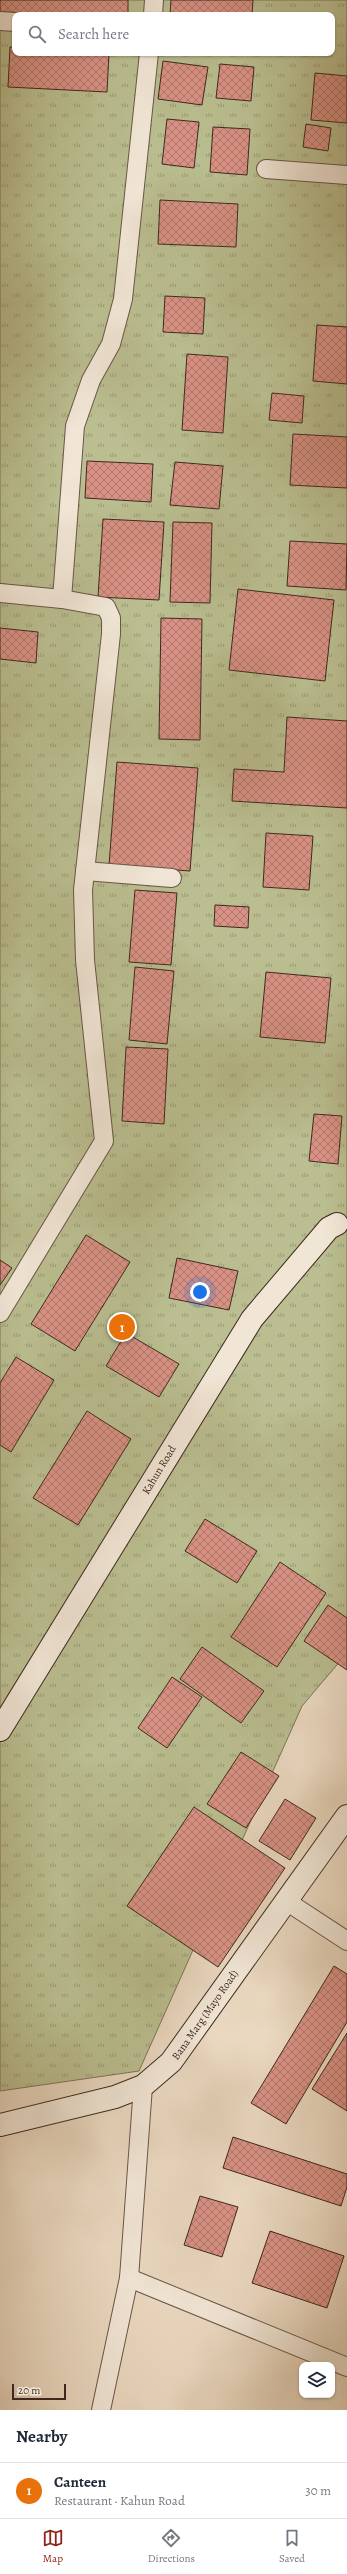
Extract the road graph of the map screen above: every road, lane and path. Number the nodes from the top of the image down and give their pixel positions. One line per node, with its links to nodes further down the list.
1 (154, 0): 2 (street)
2 (153, 12)
3 (0, 21): 4 (street)
4 (12, 22)
5 (149, 56): 9 (street)
6 (266, 169): 7 (street)
7 (347, 175)
8 (0, 593): 9 (street)
9 (62, 599): 10 (street)
10 (85, 871): 11 (street); 13 (street)
11 (172, 878)
12 (344, 1228): 14 (street, Kahun Road)
13 (0, 1312)
14 (0, 1730)
15 (347, 1816): 16 (street, Bana Marg (Mayo Road))
16 (286, 1901): 17 (street); 18 (street, Bana Marg (Mayo Road))
17 (347, 1941)
18 (143, 2086): 19 (street, Bana Marg (Mayo Road)); 20 (street)
19 (0, 2125)
20 (129, 2278): 21 (street); 22 (street)
21 (347, 2367)
22 (101, 2410)

